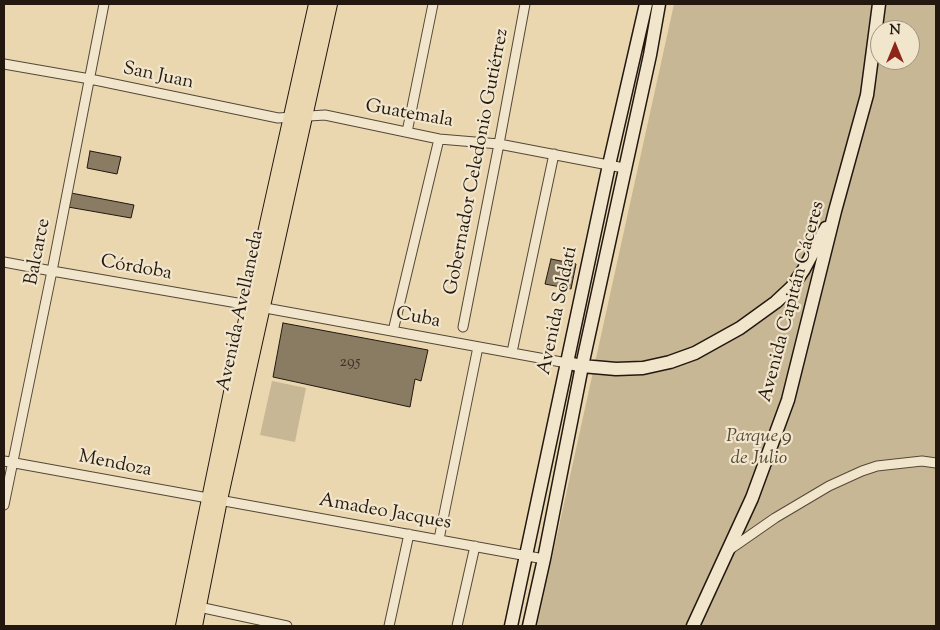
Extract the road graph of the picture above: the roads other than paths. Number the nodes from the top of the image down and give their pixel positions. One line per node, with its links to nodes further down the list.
1 (104, 4): 10 (street, Balcarce)
2 (316, 4): 12 (main road, Avenida Avellaneda)
3 (330, 4): 11 (main road, Avenida Avellaneda)
4 (433, 4): 13 (street)
5 (525, 4): 15 (street, Gobernador Celedonio Gutiérrez)
6 (646, 4): 17 (main road, Avenida Soldati)
7 (659, 4): 18 (main road, Avenida Soldati)
8 (879, 4): 19 (main road, Avenida Capitán Cáceres)
9 (4, 64): 10 (street, San Juan)
10 (90, 79): 12 (street, San Juan); 21 (street, Balcarce)
11 (305, 116): 12 (street, San Juan); 13 (street, Guatemala); 22 (main road, Avenida Avellaneda)
12 (290, 118): 22 (main road, Avenida Avellaneda)
13 (407, 132): 14 (street, Guatemala)
14 (439, 138): 15 (street, Guatemala); 24 (street)
15 (499, 144): 16 (street, Guatemala); 23 (street, Gobernador Celedonio Gutiérrez)
16 (554, 154): 17 (street, Guatemala); 26 (street)
17 (609, 165): 18 (street, Guatemala); 27 (main road, Avenida Soldati)
18 (624, 168): 28 (main road, Avenida Soldati)
19 (835, 211): 28 (main road); 36 (main road, Avenida Capitán Cáceres)
20 (4, 262): 21 (street, Córdoba)
21 (52, 271): 22 (street, Córdoba); 29 (street, Balcarce)
22 (255, 306): 24 (street, Cuba); 31 (main road, Avenida Avellaneda)
23 (463, 327)
24 (394, 331): 25 (street, Cuba)
25 (478, 347): 26 (street, Cuba); 34 (street)
26 (512, 352): 27 (street, Cuba)
27 (568, 363): 28 (main road); 37 (main road, Avenida Soldati)
28 (582, 366): 38 (main road, Avenida Soldati)
29 (8, 461): 31 (street, Mendoza); 32 (street, Balcarce)
30 (936, 464): 36 (street)
31 (214, 499): 33 (street, Amadeo Jacques); 39 (main road, Avenida Avellaneda); 40 (main road, Avenida Avellaneda)
32 (4, 505)
33 (409, 534): 34 (street, Amadeo Jacques); 43 (street)
34 (439, 540): 35 (street, Amadeo Jacques)
35 (475, 546): 37 (street, Amadeo Jacques); 44 (street)
36 (728, 550): 47 (main road, Avenida Capitán Cáceres)
37 (527, 555): 38 (street, Amadeo Jacques); 45 (main road, Avenida Soldati)
38 (544, 559): 46 (main road, Avenida Soldati)
39 (199, 607): 41 (main road, Avenida Avellaneda); 42 (street)
40 (184, 626)
41 (195, 626)
42 (287, 626)
43 (389, 626)
44 (457, 626)
45 (511, 626)
46 (529, 626)
47 (693, 626)

